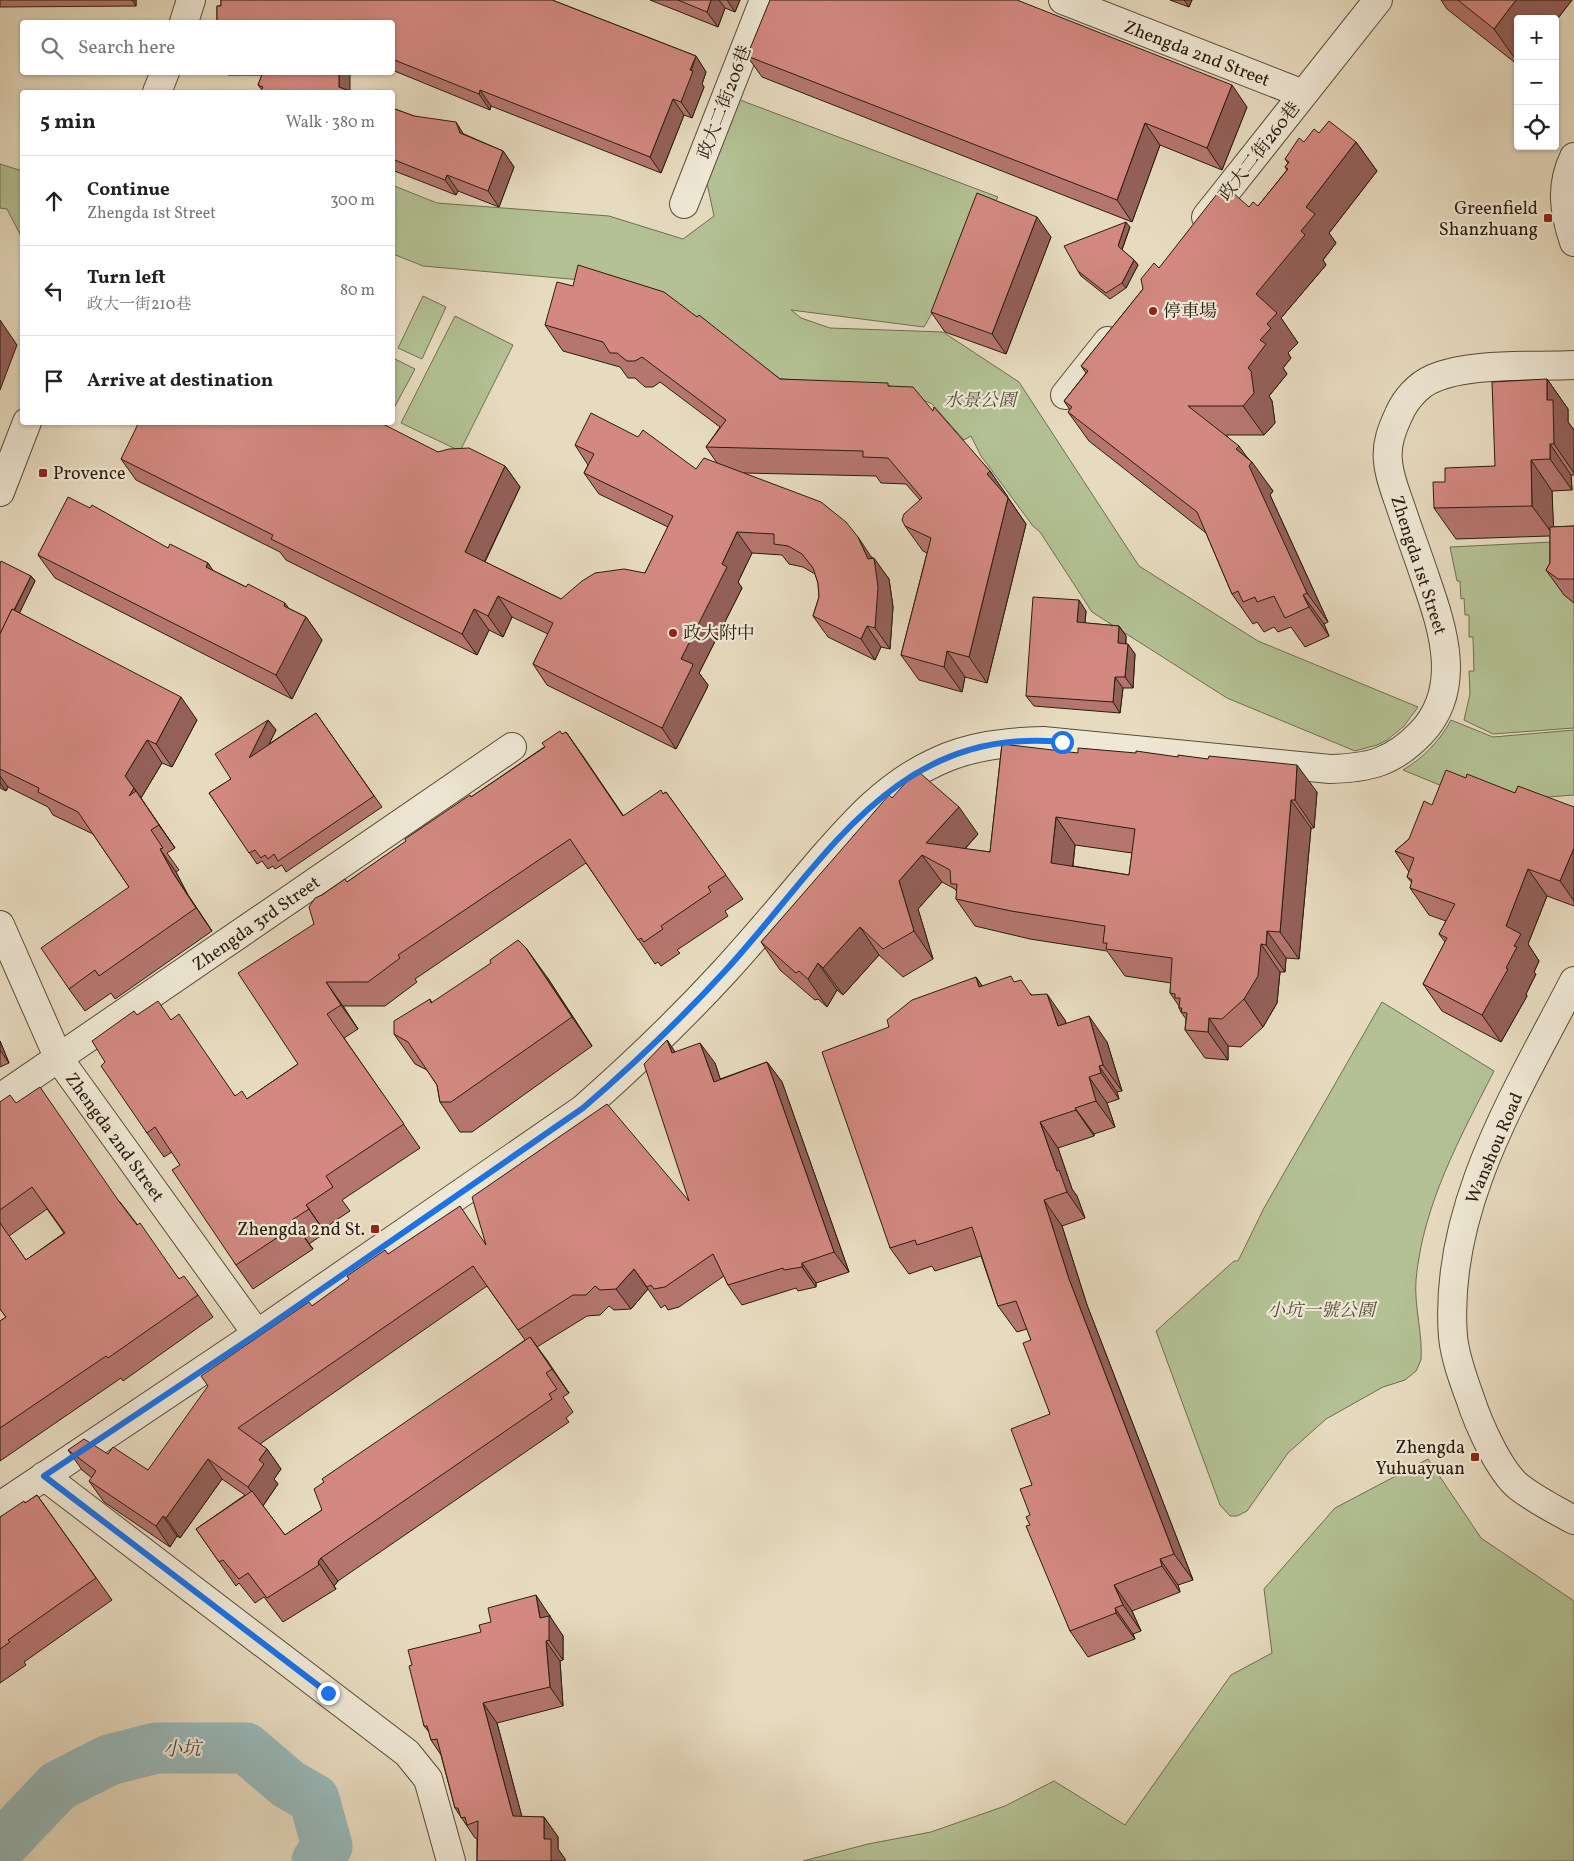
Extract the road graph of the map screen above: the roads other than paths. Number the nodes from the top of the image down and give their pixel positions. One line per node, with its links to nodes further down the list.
1 (191, 0): 5 (street)
2 (764, 0): 10 (street, 政大二街206巷)
3 (1063, 0): 8 (street, Zhengda 2nd Street)
4 (1378, 0): 8 (street, 政大二街260巷)
5 (185, 20)
6 (164, 75): 7 (street)
7 (158, 90)
8 (1303, 94): 11 (street, 政大二街260巷)
9 (1574, 157): 12 (street)
10 (684, 204)
11 (1194, 233)
12 (1574, 242)
13 (1126, 318): 15 (street)
14 (1574, 365): 23 (street, Zhengda 1st Street)
15 (1066, 395)
16 (27, 425): 17 (street)
17 (0, 492)
18 (512, 747): 21 (street, Zhengda 3rd Street)
19 (0, 925): 21 (street, Zhengda 2nd Street)
20 (1574, 980): 26 (street, Wanshou Road)
21 (59, 1059): 22 (street, Zhengda 3rd Street); 23 (street, Zhengda 2nd Street)
22 (0, 1098)
23 (257, 1334): 24 (street, Zhengda 1st Street)
24 (44, 1476): 25 (street, Zhengda 1st Street); 27 (street)
25 (0, 1506)
26 (1574, 1520)
27 (451, 1861)

